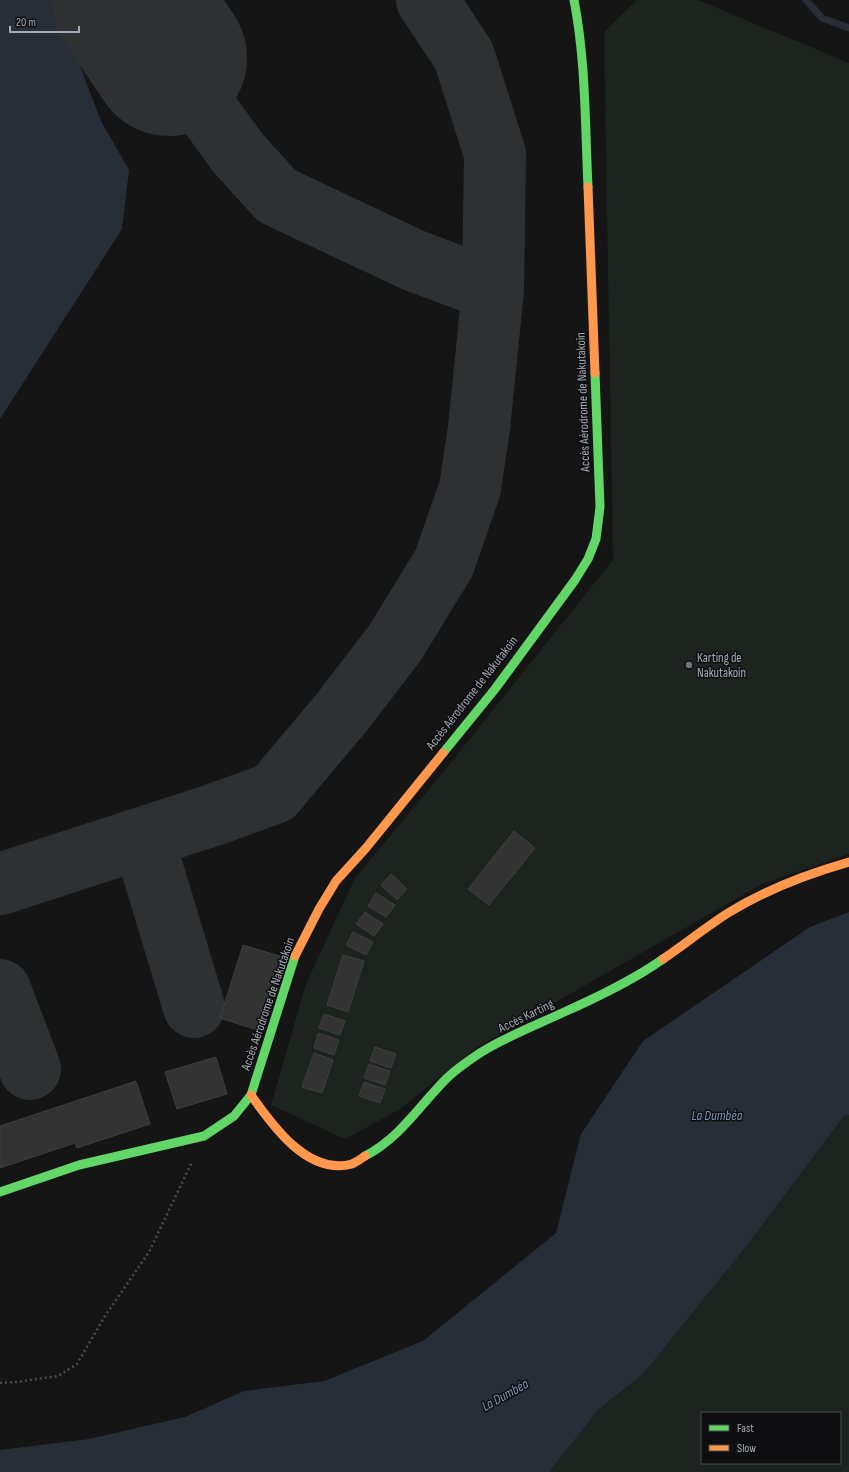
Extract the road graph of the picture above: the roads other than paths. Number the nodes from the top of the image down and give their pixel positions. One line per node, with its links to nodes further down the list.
1 (574, 0): 3 (street, Accès Aérodrome de Nakutakoin)
2 (849, 862): 3 (street, Accès Karting)
3 (251, 1095): 4 (street, Accès Aérodrome de Nakutakoin)
4 (0, 1192)

